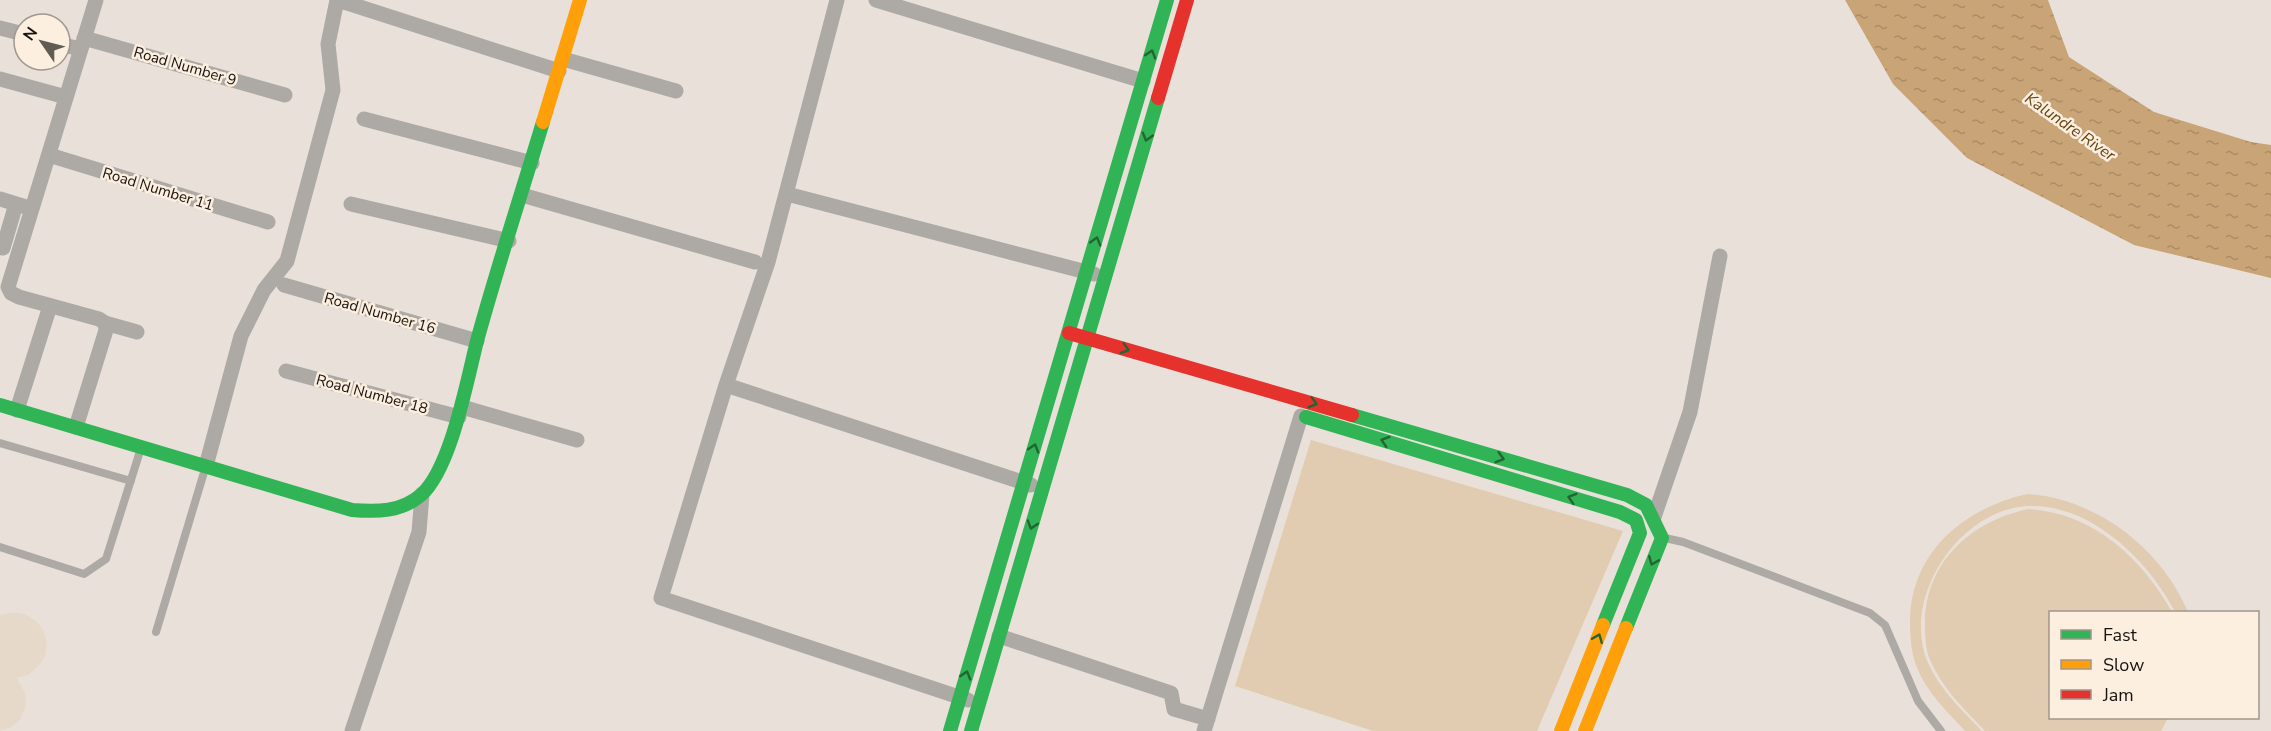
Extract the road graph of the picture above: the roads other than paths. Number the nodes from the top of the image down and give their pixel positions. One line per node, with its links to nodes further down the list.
1 (96, 0): 9 (street)
2 (337, 0): 10 (street); 52 (street)
3 (580, 0): 10 (street)
4 (837, 0): 19 (street)
5 (876, 0): 12 (street)
6 (1167, 0): 12 (street, one-way to 6)
7 (1187, 0): 32 (street, one-way to 32)
8 (72, 44): 9 (street, Road Number 9)
9 (82, 44): 14 (street, Road Number 9); 15 (street)
10 (561, 65): 13 (street); 18 (street)
11 (0, 79): 15 (street)
12 (1143, 81): 31 (street, one-way to 12)
13 (676, 91)
14 (285, 95)
15 (66, 97): 17 (street)
16 (364, 119): 18 (street)
17 (49, 155): 24 (street); 25 (street, Road Number 11)
18 (532, 163): 20 (street)
19 (787, 194): 31 (street); 42 (street)
20 (522, 195): 26 (street); 30 (street)
21 (0, 199): 22 (street)
22 (16, 204): 24 (street); 27 (street)
23 (351, 204): 26 (street)
24 (32, 209): 28 (street)
25 (268, 222)
26 (509, 241): 39 (street)
27 (1, 253): 28 (street)
28 (18, 256): 34 (street)
29 (1720, 256): 57 (street)
30 (755, 262)
31 (1087, 272): 32 (street); 38 (street)
32 (1105, 277): 40 (street)
33 (284, 285): 39 (street, Road Number 16)
34 (7, 297): 35 (street)
35 (50, 306): 36 (street); 45 (street)
36 (105, 323): 37 (street); 48 (street)
37 (137, 332)
38 (1067, 339): 40 (street); 54 (street, one-way to 38)
39 (477, 341): 46 (street)
40 (1086, 344): 43 (street); 55 (street); 57 (street, one-way to 57)
41 (286, 371): 46 (street, Road Number 18)
42 (726, 385): 54 (street); 65 (street)
43 (1255, 402)
44 (0, 405): 45 (street)
45 (17, 410): 48 (street)
46 (460, 412): 49 (street, Road Number 18); 56 (street)
47 (1295, 414): 58 (street, one-way to 47); 67 (street)
48 (76, 428): 51 (street)
49 (577, 440)
50 (0, 443): 53 (lane)
51 (141, 447): 52 (street); 53 (lane)
52 (206, 466): 56 (street); 61 (lane)
53 (131, 481): 60 (lane)
54 (1023, 483): 55 (street); 65 (street, one-way to 54)
55 (1043, 489): 62 (street, one-way to 62)
56 (422, 495): 68 (street)
57 (1654, 517): 59 (street)
58 (1640, 533): 59 (lane); 63 (street, one-way to 58)
59 (1662, 538): 64 (street, one-way to 64); 73 (lane)
60 (0, 547)
61 (156, 632)
62 (999, 636): 66 (street); 67 (street)
63 (1587, 665): 64 (street); 71 (street)
64 (1608, 674): 72 (street)
65 (960, 697): 66 (street); 69 (street)
66 (979, 704): 70 (street)
67 (1206, 725)
68 (352, 731)
69 (950, 731)
70 (971, 731)
71 (1561, 731)
72 (1585, 731)
73 (1941, 731)

